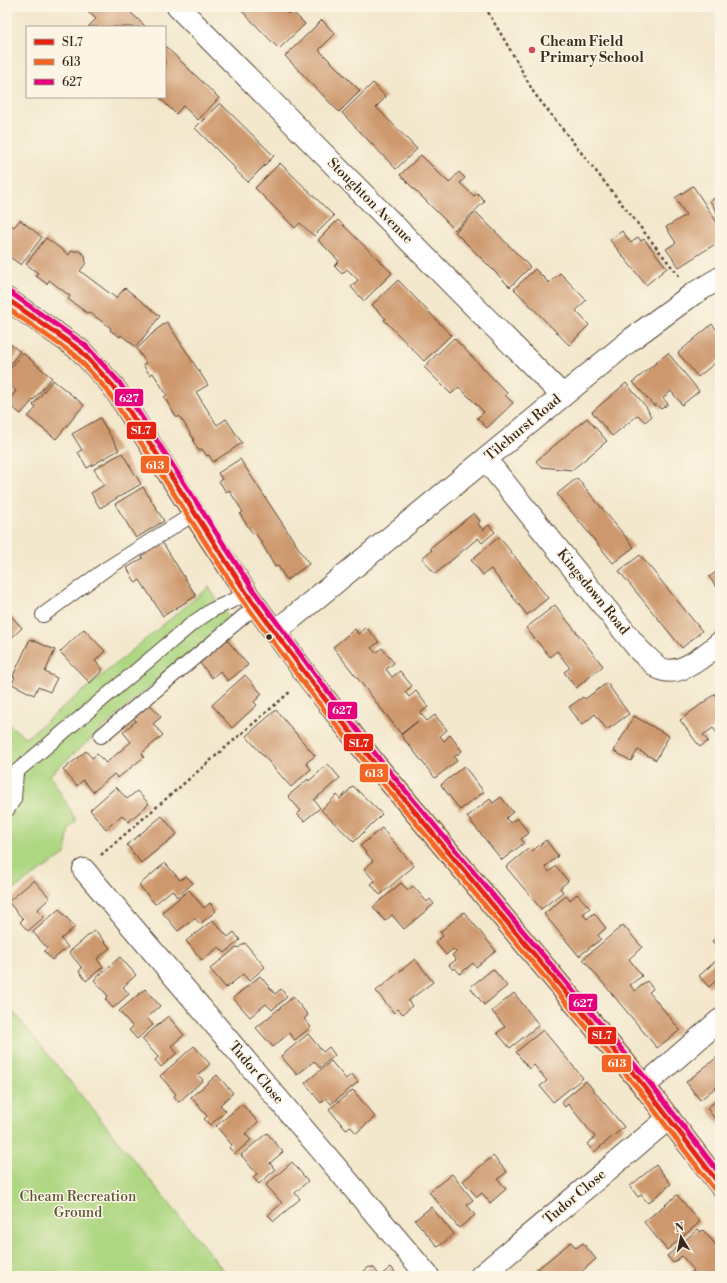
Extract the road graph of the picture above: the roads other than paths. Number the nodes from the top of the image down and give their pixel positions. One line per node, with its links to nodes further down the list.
1 (178, 7): 4 (street, Stoughton Avenue)
2 (720, 278): 4 (street, Tilehurst Road)
3 (7, 299): 6 (main road)
4 (562, 395): 5 (street, Tilehurst Road)
5 (486, 460): 9 (street, Tilehurst Road); 10 (street, Kingsdown Road)
6 (195, 513): 7 (main road); 8 (lane)
7 (252, 600): 9 (main road); 11 (lane); 12 (lane)
8 (43, 615)
9 (275, 632): 15 (main road)
10 (720, 643)
11 (101, 736)
12 (7, 810)
13 (84, 870): 18 (street, Tudor Close)
14 (720, 1020): 15 (street)
15 (644, 1086): 16 (main road)
16 (669, 1118): 17 (main road); 19 (street, Tudor Close)
17 (720, 1185)
18 (428, 1276)
19 (481, 1276)

